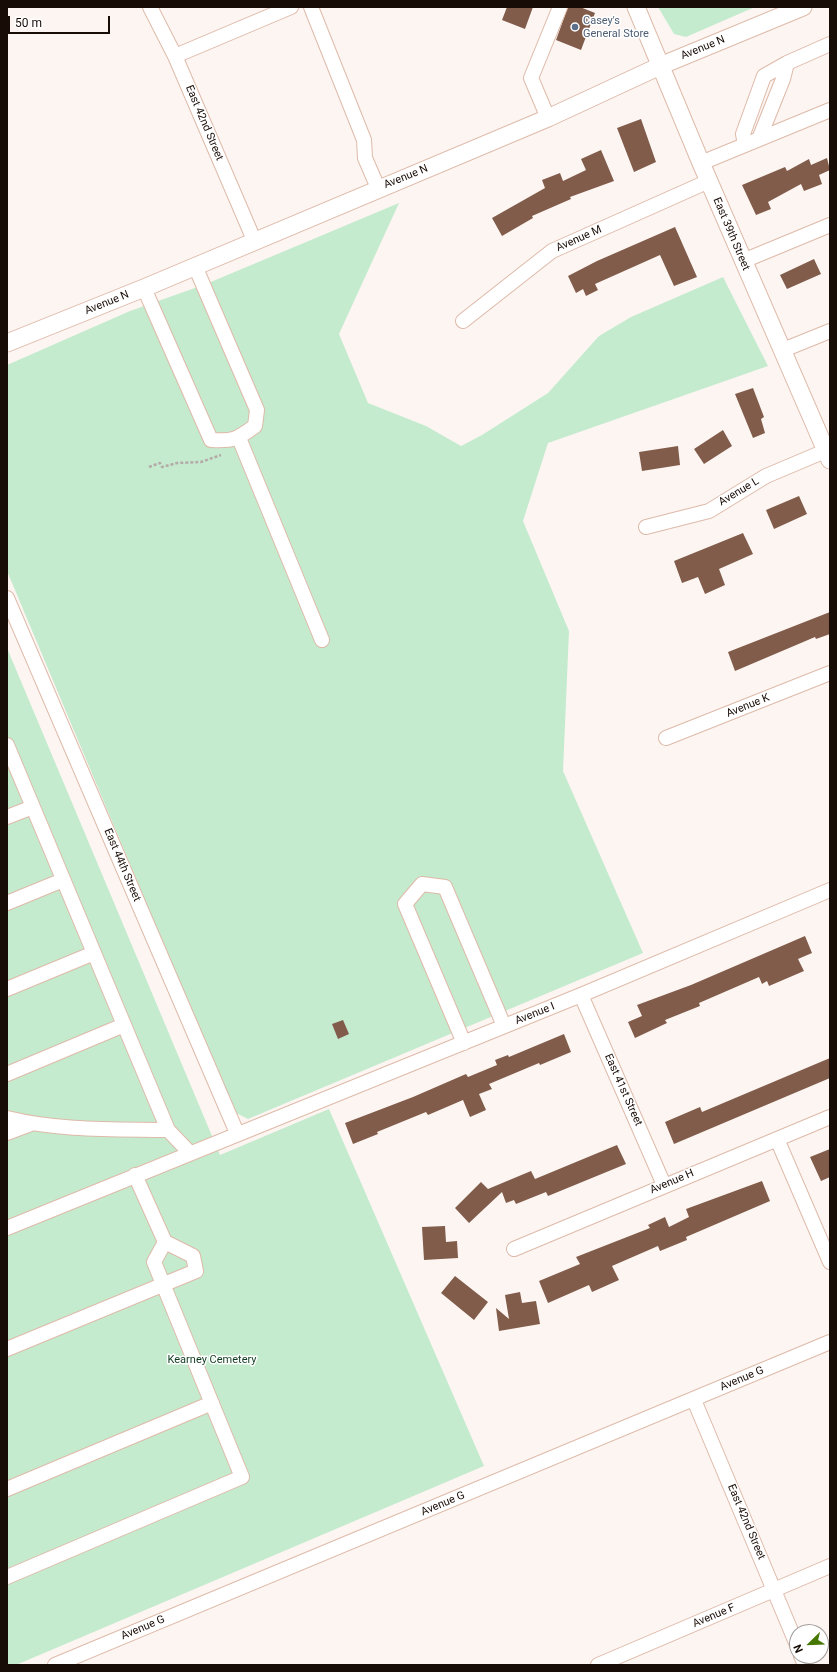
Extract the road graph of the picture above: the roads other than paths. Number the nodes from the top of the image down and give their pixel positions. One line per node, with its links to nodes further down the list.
1 (150, 7): 8 (street, East 42nd Street)
2 (291, 7): 8 (street)
3 (311, 7): 17 (street)
4 (560, 7): 12 (street)
5 (636, 7): 10 (main road, East 39th Street)
6 (803, 7): 10 (main road, Avenue N)
7 (830, 44): 9 (street)
8 (176, 56): 19 (street, East 42nd Street)
9 (786, 63): 13 (street); 14 (street)
10 (660, 66): 12 (main road, Avenue N); 15 (main road, East 39th Street)
11 (830, 110): 13 (street)
12 (548, 118): 17 (main road, Avenue N)
13 (759, 139): 14 (street)
14 (745, 145): 15 (street)
15 (701, 163): 16 (main road, East 39th Street)
16 (709, 181): 20 (main road, East 39th Street); 23 (street, Avenue M)
17 (378, 188): 19 (main road, Avenue N)
18 (830, 225): 20 (street)
19 (254, 240): 21 (main road, Avenue N)
20 (743, 261): 26 (main road, East 39th Street)
21 (195, 266): 22 (main road, Avenue N); 27 (street)
22 (144, 288): 25 (main road, Avenue N); 27 (street)
23 (463, 321)
24 (830, 331): 26 (street)
25 (7, 343)
26 (783, 350): 28 (main road, East 39th Street)
27 (239, 438): 31 (street)
28 (829, 453): 29 (street, Avenue L)
29 (646, 527)
30 (7, 598): 52 (street, East 44th Street)
31 (322, 640)
32 (830, 673): 33 (street, Avenue K)
33 (666, 738)
34 (7, 745): 35 (street)
35 (33, 807): 36 (street); 37 (street)
36 (7, 817)
37 (63, 880): 39 (street); 40 (street)
38 (830, 890): 42 (street, Avenue I)
39 (7, 903)
40 (94, 953): 41 (street); 43 (street)
41 (7, 989)
42 (582, 995): 44 (street, Avenue I); 56 (street, East 41st Street)
43 (124, 1025): 46 (street); 50 (street)
44 (504, 1026): 45 (street, Avenue I); 45 (street)
45 (464, 1043): 52 (street, Avenue I)
46 (7, 1074)
47 (830, 1117): 53 (street, Avenue H)
48 (7, 1118): 49 (street)
49 (31, 1124): 50 (street); 51 (street)
50 (168, 1130): 54 (street)
51 (7, 1133)
52 (237, 1133): 54 (street, Avenue I)
53 (777, 1138): 56 (street, Avenue H); 60 (street)
54 (190, 1152): 55 (street, Avenue I)
55 (135, 1175): 57 (street, Avenue I); 58 (street)
56 (664, 1185): 59 (street, Avenue H)
57 (7, 1228)
58 (165, 1242): 61 (street); 61 (street)
59 (514, 1249)
60 (830, 1262)
61 (163, 1284): 63 (street); 65 (street)
62 (830, 1342): 64 (street, Avenue G)
63 (7, 1349)
64 (694, 1400): 69 (street, East 42nd Street); 71 (street, Avenue G)
65 (212, 1403): 66 (street); 68 (street)
66 (7, 1489)
67 (830, 1566): 69 (street, Avenue F)
68 (7, 1577)
69 (775, 1590): 70 (street, East 42nd Street); 72 (street, Avenue F)
70 (789, 1625)
71 (55, 1665)
72 (598, 1665)

